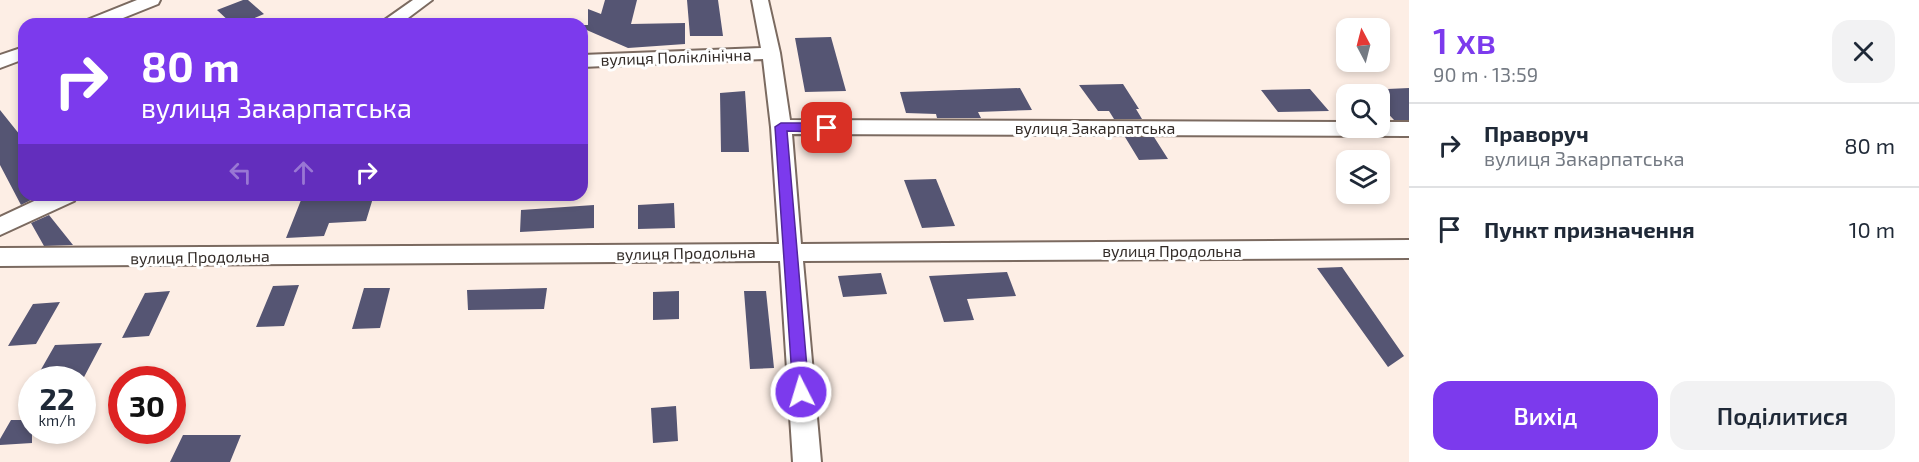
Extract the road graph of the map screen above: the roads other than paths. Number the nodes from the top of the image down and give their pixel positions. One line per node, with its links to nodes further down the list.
1 (152, 0): 4 (street)
2 (424, 0): 5 (street)
3 (760, 0): 6 (street)
4 (108, 18)
5 (397, 18)
6 (771, 53): 8 (street, вулиця Поліклінічна); 10 (street)
7 (18, 54): 9 (street)
8 (588, 61)
9 (0, 62)
10 (781, 127): 11 (street, вулиця Закарпатська); 15 (street)
11 (1409, 129)
12 (54, 201): 13 (street)
13 (0, 227)
14 (1409, 249): 15 (street, вулиця Продольна)
15 (789, 252): 16 (street, вулиця Продольна); 17 (street)
16 (0, 257)
17 (807, 462)

